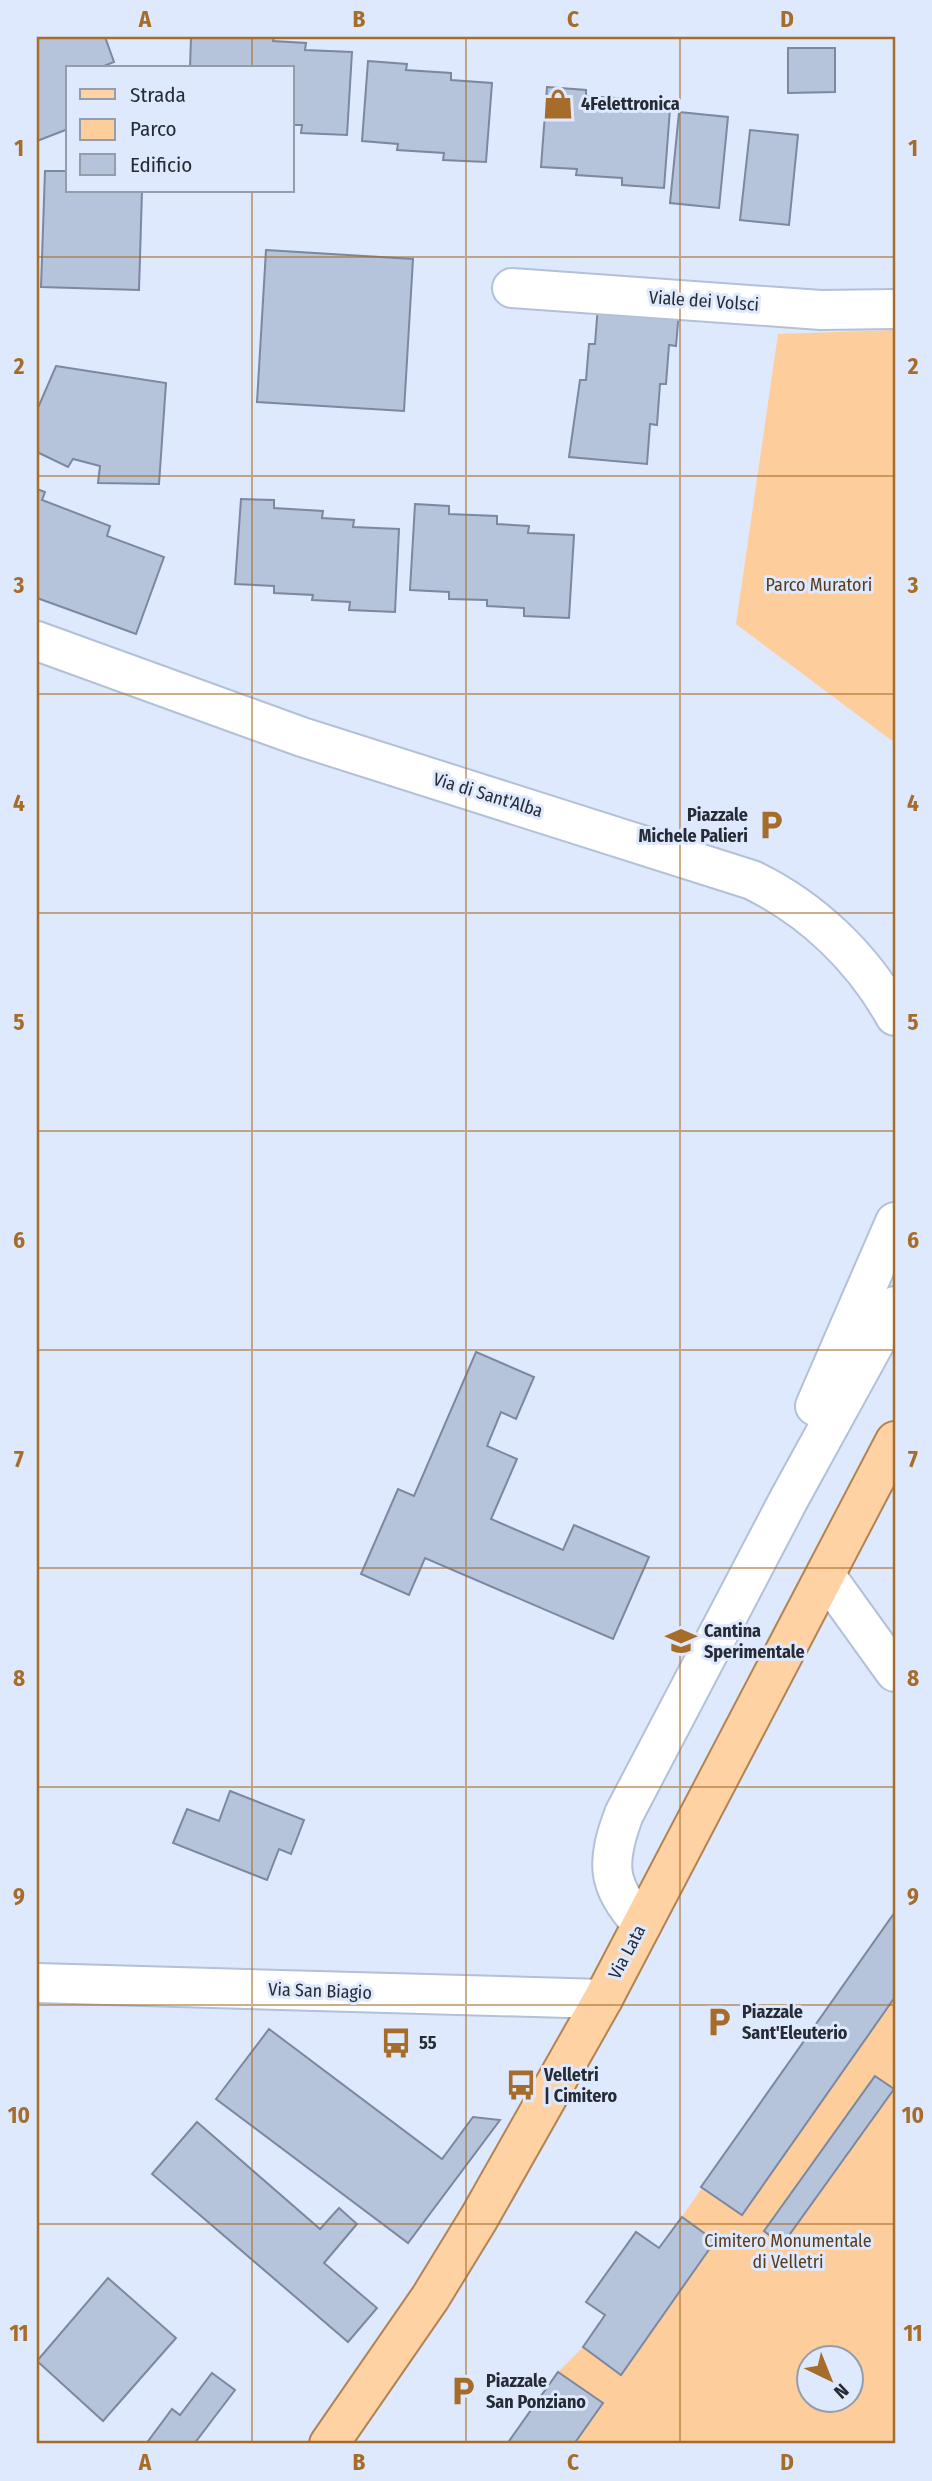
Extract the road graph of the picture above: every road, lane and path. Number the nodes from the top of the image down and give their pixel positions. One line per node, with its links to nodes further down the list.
1 (512, 288): 2 (street, Viale dei Volsci)
2 (895, 309)
3 (37, 641): 4 (street, Via di Sant'Alba)
4 (895, 1016)
5 (895, 1222): 8 (street)
6 (895, 1306): 8 (street)
7 (895, 1441): 9 (main road, Via Lata)
8 (789, 1499): 11 (street)
9 (826, 1576): 10 (street); 11 (main road, Via Lata)
10 (895, 1672)
11 (642, 1924): 13 (main road, Via Lata)
12 (37, 1983): 13 (street, Via San Biagio)
13 (603, 1999): 14 (main road, Via Lata)
14 (328, 2444)

